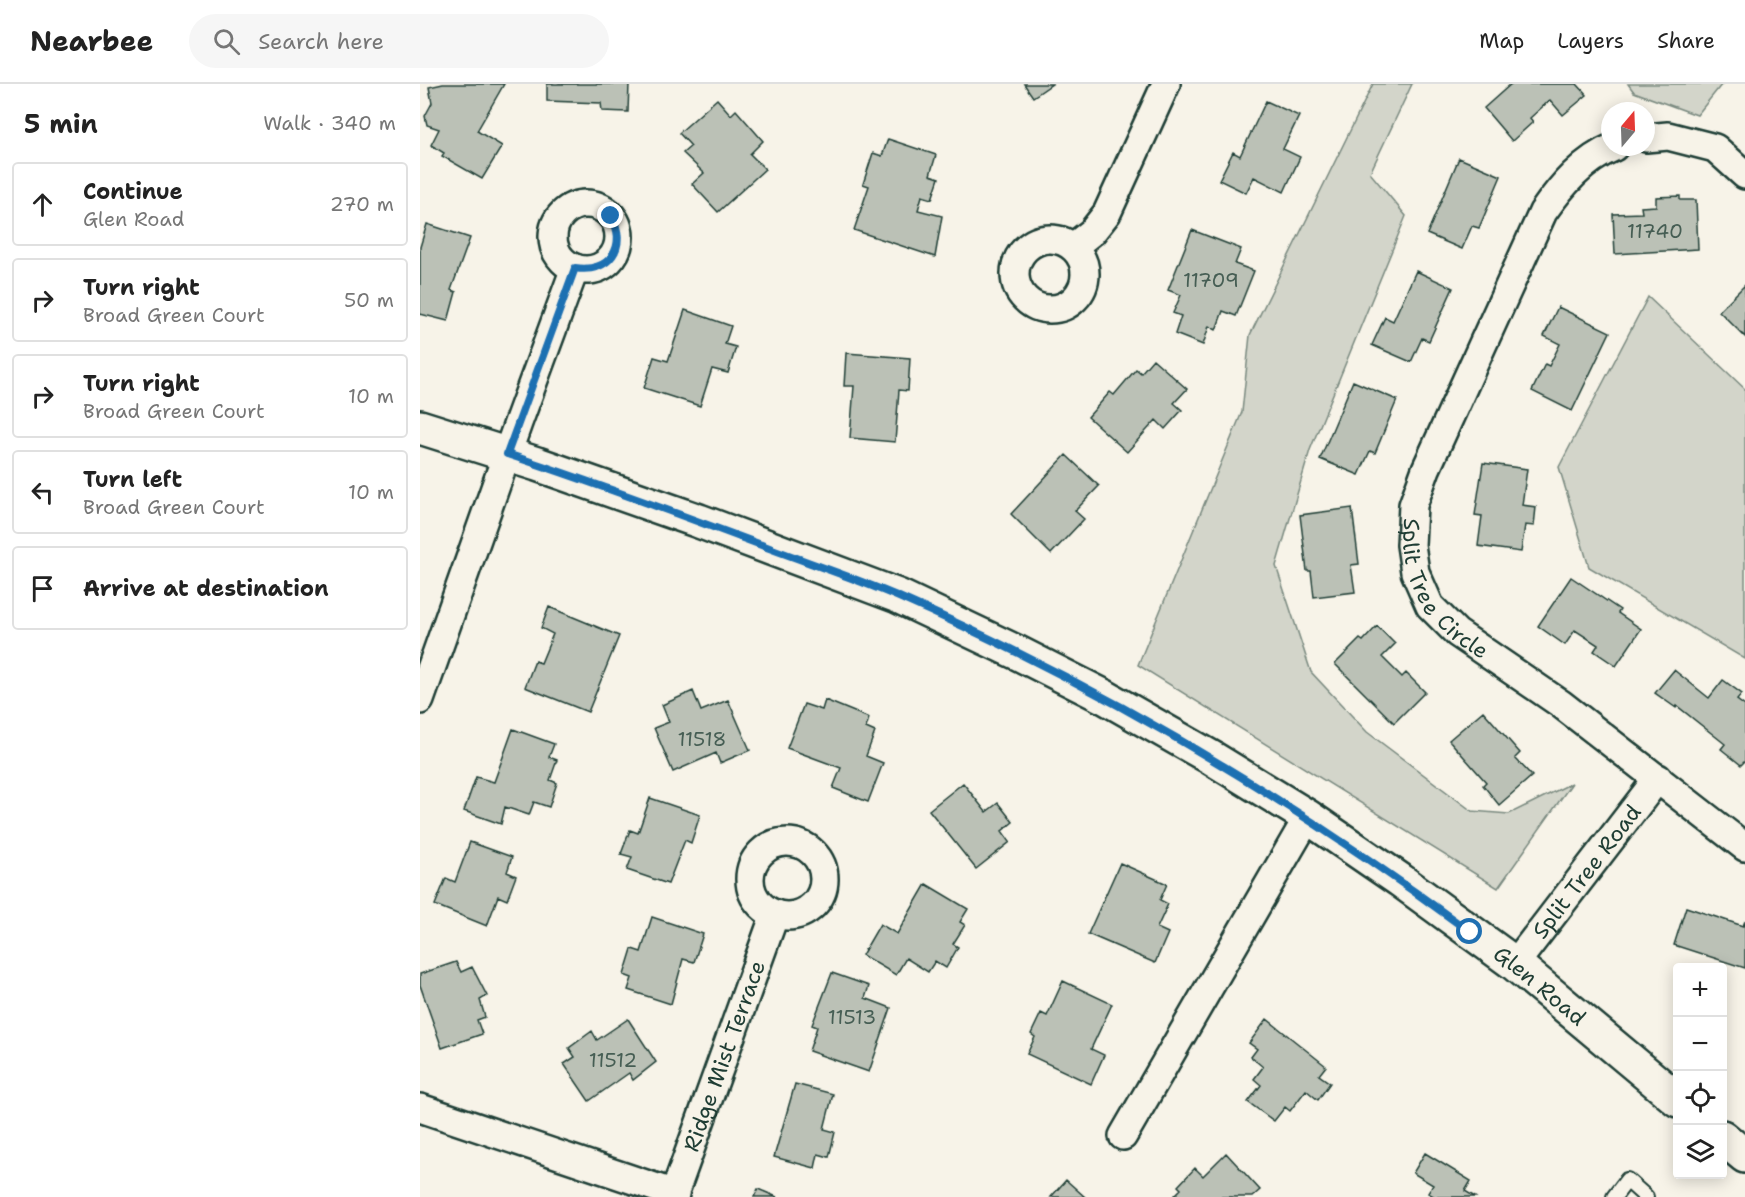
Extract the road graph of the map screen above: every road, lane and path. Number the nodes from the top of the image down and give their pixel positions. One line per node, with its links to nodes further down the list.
1 (1166, 84): 5 (street)
2 (1655, 137): 4 (street)
3 (1601, 153): 10 (street, Split Tree Circle)
4 (1745, 175)
5 (1073, 248)
6 (575, 268): 8 (street)
7 (420, 427): 8 (main road, Glen Road)
8 (507, 454): 9 (street); 11 (main road, Glen Road)
9 (420, 700)
10 (1658, 778): 12 (street, Split Tree Circle); 14 (street, Split Tree Road)
11 (1308, 818): 14 (main road, Glen Road); 17 (street)
12 (1745, 848)
13 (775, 914): 20 (street, Ridge Mist Terrace)
14 (1515, 964): 15 (main road, Glen Road)
15 (1673, 1097)
16 (420, 1108): 20 (street)
17 (1123, 1136)
18 (1727, 1141): 19 (main road)
19 (1745, 1156)
20 (674, 1196)
21 (1614, 1197): 22 (lane)
22 (1646, 1197)

